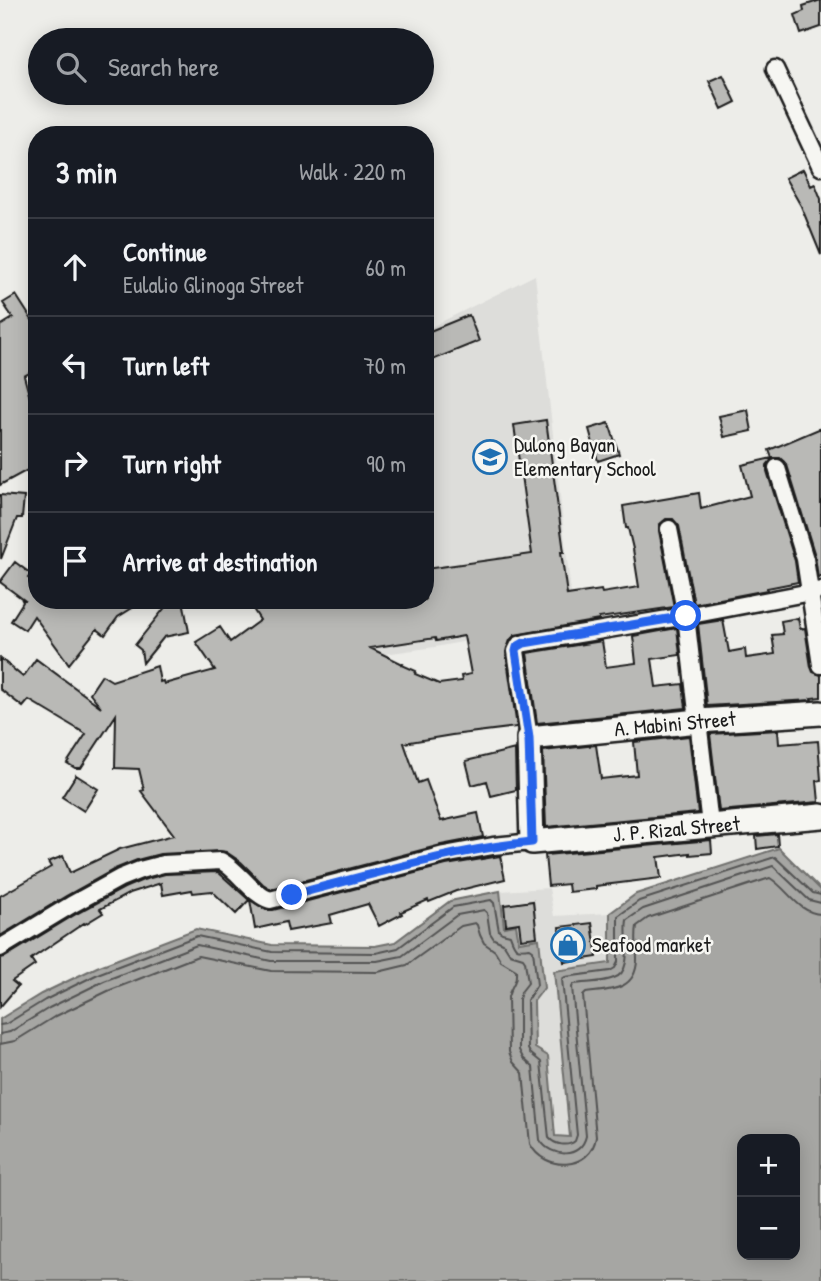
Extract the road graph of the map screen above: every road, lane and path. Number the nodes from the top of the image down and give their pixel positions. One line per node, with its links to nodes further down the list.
1 (775, 69): 2 (street)
2 (821, 167)
3 (778, 468): 5 (street)
4 (669, 529): 6 (street)
5 (816, 591): 6 (street); 7 (street)
6 (686, 616): 9 (street); 10 (street)
7 (821, 665)
8 (821, 713): 9 (street, A. Mabini Street)
9 (699, 721): 10 (street, A. Mabini Street); 12 (street)
10 (529, 738): 13 (street)
11 (821, 816): 12 (street, J. P. Rizal Street)
12 (710, 825): 13 (street, J. P. Rizal Street)
13 (532, 842): 14 (street)
14 (0, 948)

